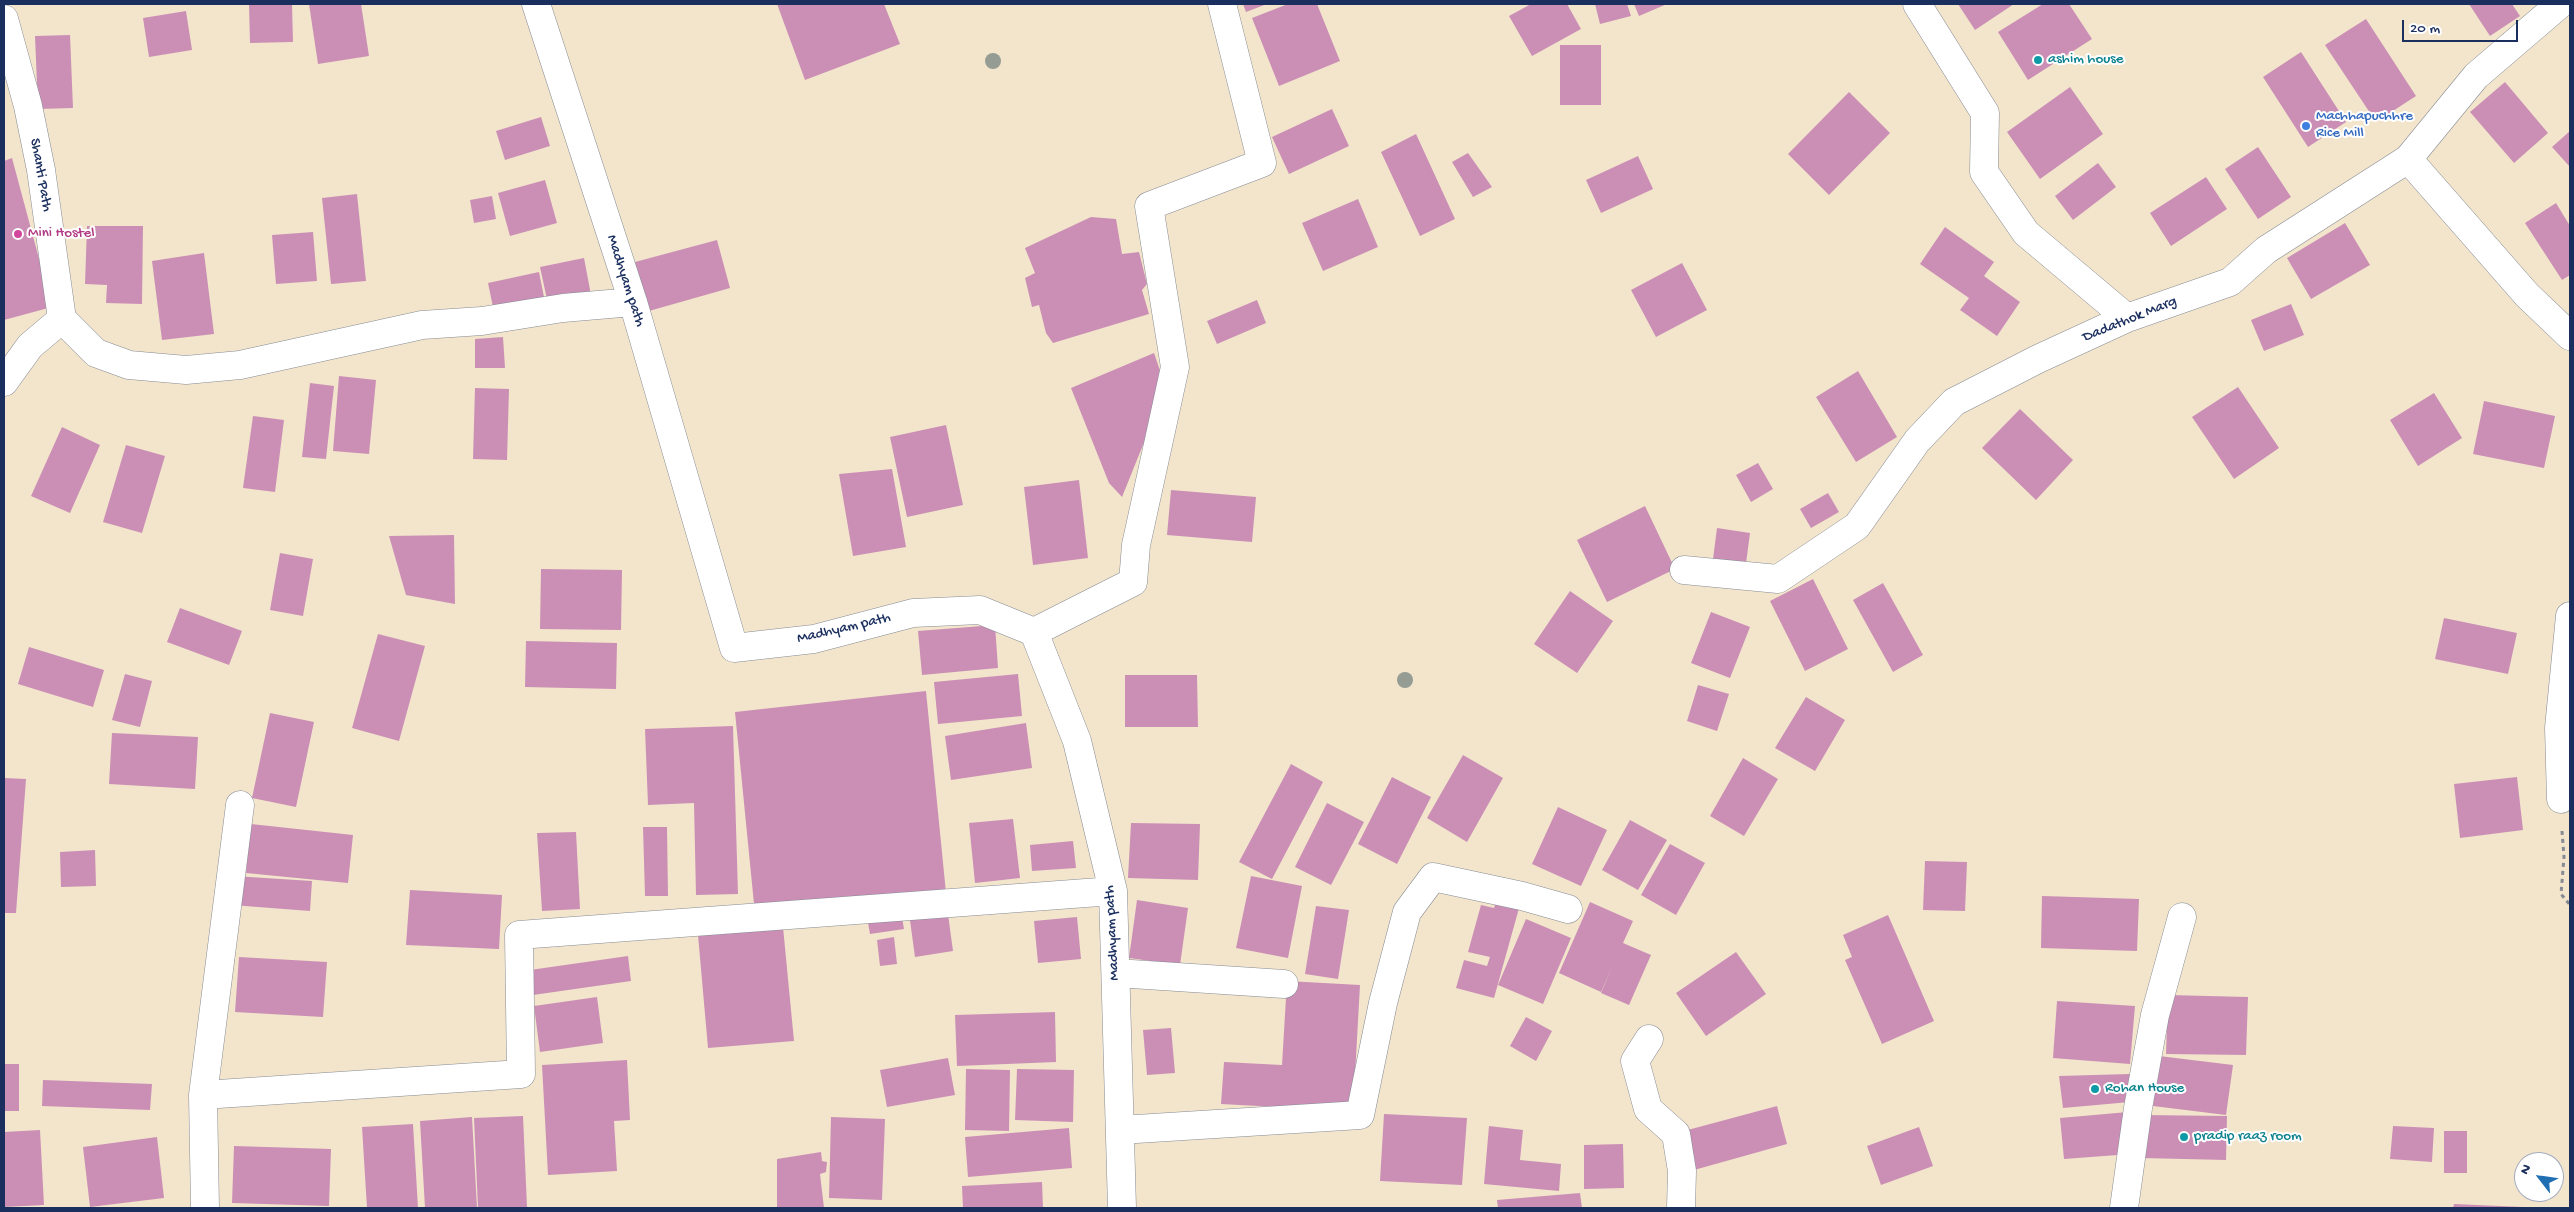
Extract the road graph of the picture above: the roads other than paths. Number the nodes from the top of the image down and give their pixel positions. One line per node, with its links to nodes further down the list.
1 (536, 4): 7 (street, Madhyam path)
2 (1222, 4): 14 (street)
3 (1917, 4): 8 (street)
4 (2560, 4): 6 (street, Dadathok Marg)
5 (4, 19): 9 (street, Shanti Path)
6 (2408, 159): 8 (street, Dadathok Marg); 10 (street)
7 (633, 302): 9 (street); 14 (street, Madhyam path)
8 (2128, 318): 12 (street, Dadathok Marg)
9 (62, 320): 11 (street)
10 (2570, 336)
11 (4, 382)
12 (1684, 570)
13 (2570, 616): 15 (street)
14 (1034, 632): 17 (street, Madhyam path)
15 (2560, 799)
16 (240, 805): 23 (street)
17 (1113, 891): 20 (street, Madhyam path); 23 (street)
18 (1568, 909): 24 (street)
19 (2182, 917): 28 (street)
20 (1116, 973): 21 (street); 24 (street, Madhyam path)
21 (1284, 984)
22 (1649, 1040): 27 (street)
23 (204, 1095): 25 (street)
24 (1120, 1130): 26 (street, Madhyam path)
25 (204, 1208)
26 (1122, 1208)
27 (1681, 1208)
28 (2124, 1208)

